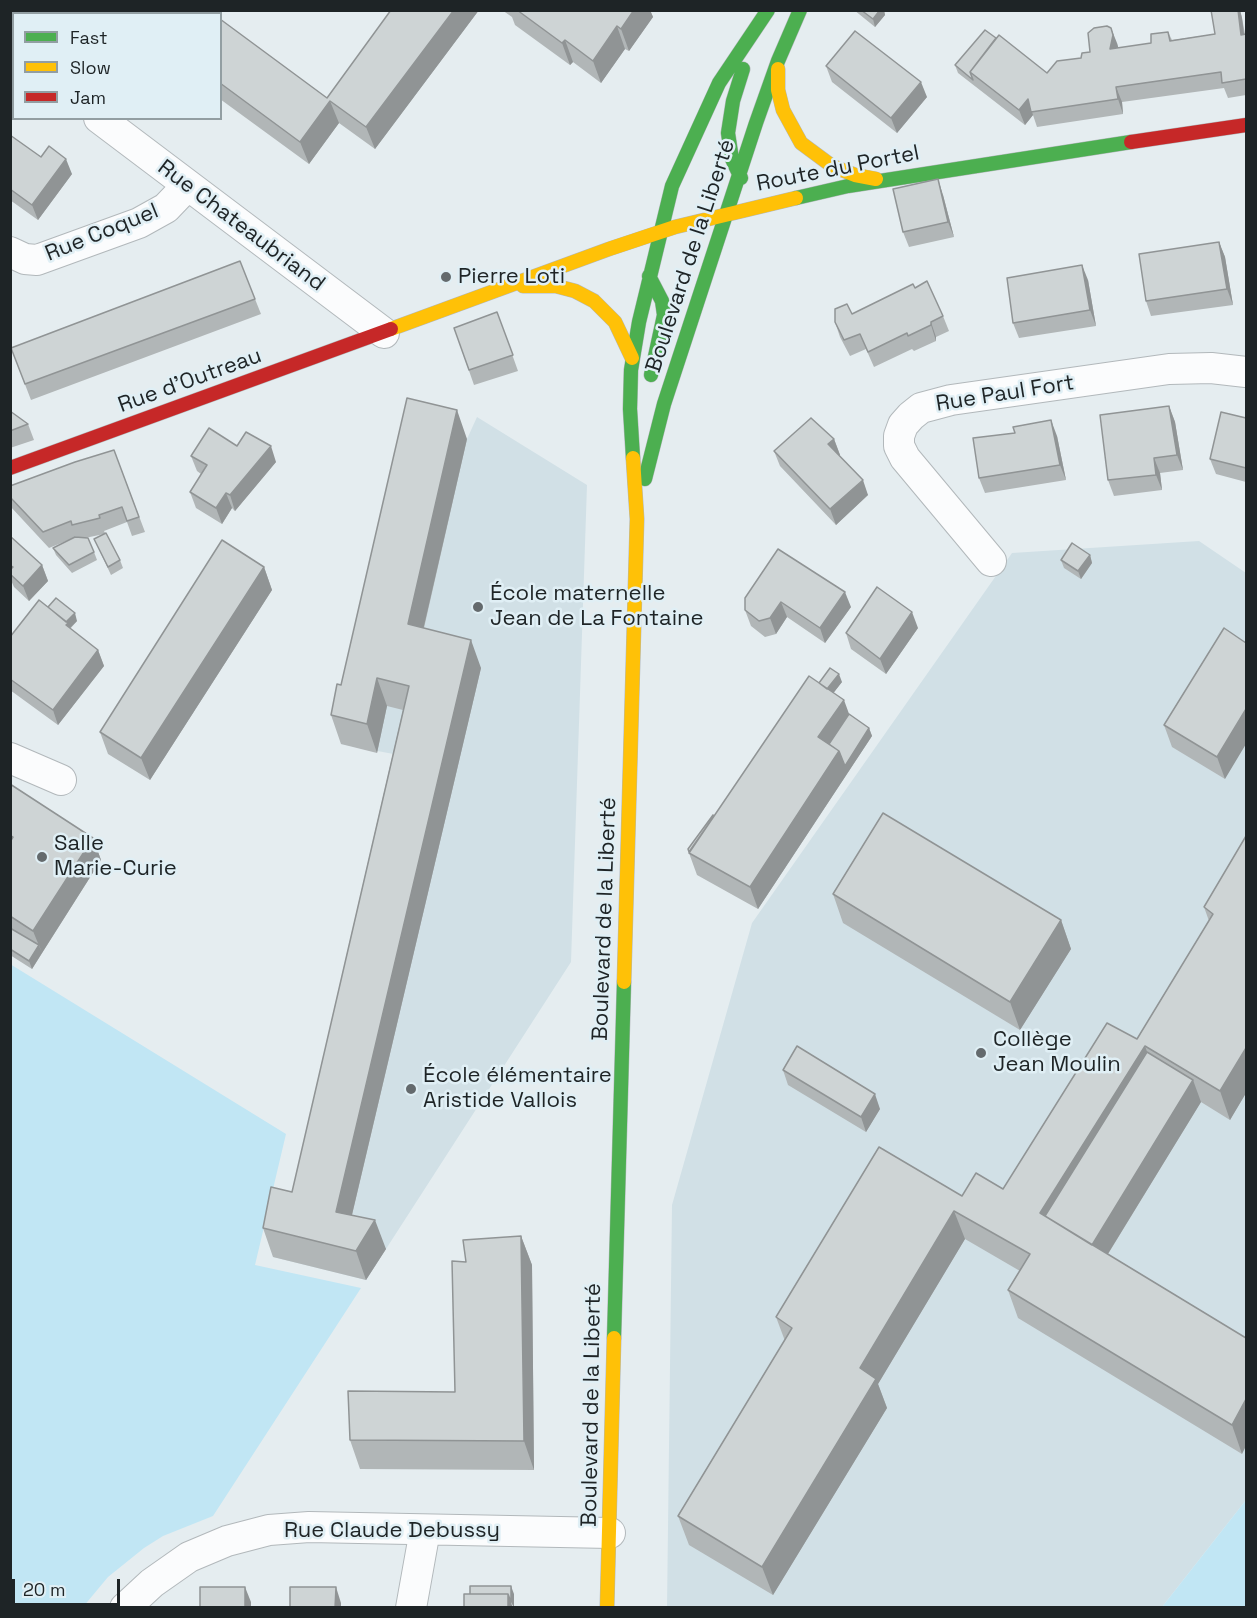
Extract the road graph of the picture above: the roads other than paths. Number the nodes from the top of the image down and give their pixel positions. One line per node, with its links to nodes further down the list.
1 (768, 10): 3 (main road, Boulevard de la Liberté)
2 (800, 10): 4 (main road, Boulevard de la Liberté)
3 (757, 27): 7 (main road); 12 (main road, Boulevard de la Liberté)
4 (778, 61): 7 (main road, Boulevard de la Liberté); 8 (main road)
5 (102, 120): 9 (street, Rue Chateaubriand)
6 (1246, 125): 8 (main road, Route du Portel)
7 (740, 176): 10 (main road); 11 (main road, Boulevard de la Liberté)
8 (886, 180): 10 (main road, Route du Portel)
9 (187, 186): 13 (street, Rue Coquel); 18 (street, Rue Chateaubriand)
10 (778, 202): 11 (main road, Route du Portel)
11 (728, 213): 12 (main road, Route du Portel); 21 (main road, Boulevard de la Liberté)
12 (662, 231): 15 (main road, Route du Portel); 16 (main road, Boulevard de la Liberté)
13 (10, 252)
14 (624, 258): 15 (main road)
15 (578, 260): 17 (main road, Route du Portel)
16 (645, 272): 19 (main road, Boulevard de la Liberté); 21 (main road)
17 (504, 288): 18 (main road, Route du Portel); 19 (main road)
18 (384, 333): 22 (main road, Rue d'Outreau)
19 (632, 358): 23 (main road, Boulevard de la Liberté)
20 (1246, 372): 24 (street, Rue Paul Fort)
21 (651, 454): 23 (main road, Boulevard de la Liberté)
22 (10, 468)
23 (638, 519): 28 (main road, Boulevard de la Liberté)
24 (991, 561)
25 (10, 758): 26 (street)
26 (61, 780)
27 (425, 1530): 28 (street, Rue Claude Debussy); 29 (street, Rue Claude Debussy); 30 (street)
28 (610, 1533): 31 (main road, Boulevard de la Liberté)
29 (125, 1608)
30 (411, 1608)
31 (607, 1608)

